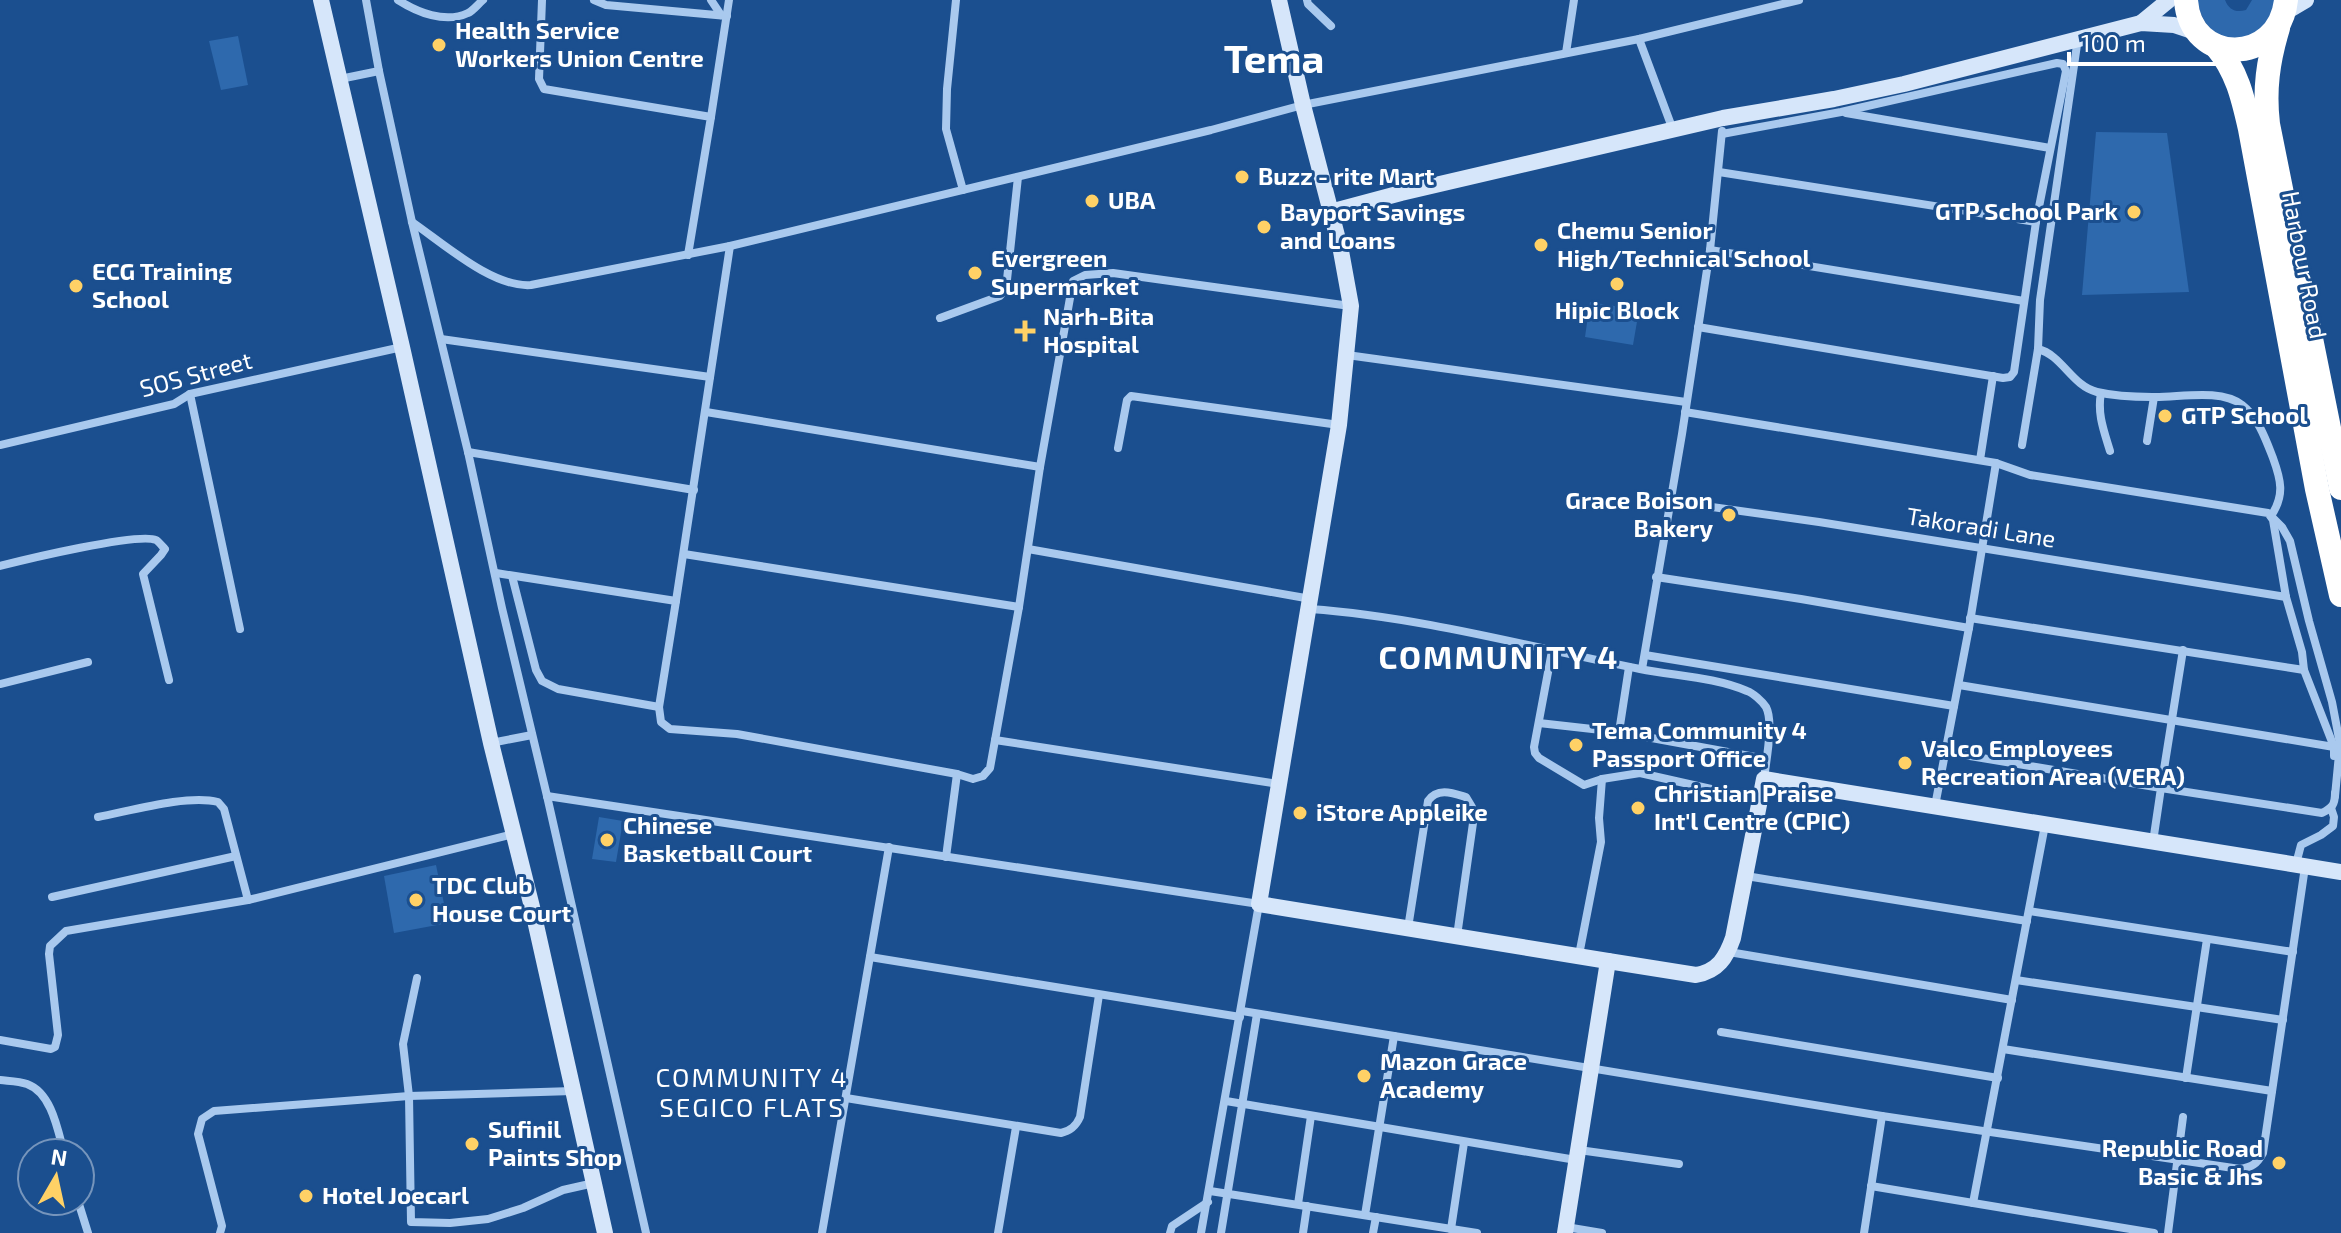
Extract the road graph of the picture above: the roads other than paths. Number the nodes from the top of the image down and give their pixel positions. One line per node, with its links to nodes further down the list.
1 (321, 0): 26 (street)
2 (366, 0): 25 (street)
3 (398, 0): 4 (street)
4 (483, 0)
5 (542, 0): 29 (street)
6 (594, 0): 18 (street)
7 (711, 0): 18 (street)
8 (729, 0): 18 (street)
9 (956, 0): 35 (street)
10 (1279, 0): 27 (street)
11 (1307, 0): 20 (street)
12 (1574, 0): 24 (street)
13 (1799, 0): 22 (street)
14 (2169, 0): 19 (street)
15 (2186, 0): 23 (highway, Harbour Road)
16 (2306, 0): 17 (street)
17 (2283, 14): 23 (highway); 67 (highway, Harbour Road)
18 (724, 16): 29 (street)
19 (2141, 23): 21 (street); 23 (street)
20 (1331, 26)
21 (2078, 38): 30 (street); 48 (street)
22 (1639, 39): 24 (street); 31 (street)
23 (2207, 40): 78 (highway, Harbour Road)
24 (1566, 53): 27 (street)
25 (379, 71): 26 (street); 37 (street)
26 (339, 79): 47 (street)
27 (1303, 105): 34 (street); 36 (street)
28 (1841, 112): 30 (street); 32 (street); 32 (street)
29 (711, 117): 41 (street)
30 (1723, 126): 31 (street); 33 (street)
31 (1673, 130): 36 (street)
32 (2050, 148): 38 (street)
33 (1719, 172): 38 (street); 40 (street)
34 (1018, 177): 35 (street); 44 (street)
35 (963, 190): 39 (street)
36 (1330, 212): 43 (street)
37 (412, 222): 41 (street); 46 (street)
38 (2036, 222): 42 (street)
39 (730, 246): 41 (street); 51 (street)
40 (1710, 250): 42 (street); 45 (street)
41 (688, 255)
42 (2024, 301): 50 (street)
43 (1351, 306): 49 (street); 66 (street)
44 (940, 318)
45 (1698, 327): 50 (street); 55 (street)
46 (441, 339): 51 (street); 63 (street)
47 (402, 347): 53 (street, SOS Street); 102 (street)
48 (2038, 349): 52 (street); 60 (street)
49 (1347, 355): 55 (street); 57 (street)
50 (1993, 376): 64 (street)
51 (710, 377): 56 (street)
52 (2101, 393): 54 (street); 62 (street)
53 (190, 394): 59 (street, SOS Street); 84 (street)
54 (2154, 397): 58 (street); 70 (street)
55 (1685, 407): 64 (street); 69 (street)
56 (706, 412): 66 (street); 68 (street)
57 (1339, 425): 61 (street); 81 (street)
58 (2147, 441)
59 (0, 445)
60 (2022, 445)
61 (1118, 448)
62 (2110, 451)
63 (468, 452): 68 (street); 75 (street)
64 (1980, 460): 65 (street)
65 (1996, 463): 70 (street); 72 (street)
66 (1040, 467): 71 (street)
67 (2341, 488)
68 (694, 490): 73 (street)
69 (1669, 501): 72 (street, Takoradi Lane); 77 (street)
70 (2271, 516): 79 (street); 112 (street)
71 (1028, 549): 81 (street); 82 (street)
72 (1982, 550): 79 (street, Takoradi Lane); 83 (street)
73 (684, 554): 80 (street); 82 (street)
74 (0, 566): 92 (street)
75 (496, 573): 76 (street); 100 (street)
76 (512, 576): 80 (street); 96 (street)
77 (1656, 577): 83 (street); 87 (street)
78 (2341, 595)
79 (2286, 597): 91 (street)
80 (676, 601): 96 (street)
81 (1310, 604): 86 (street); 109 (street)
82 (1019, 607): 101 (street)
83 (1970, 623): 85 (street); 94 (street)
84 (240, 629)
85 (2183, 650): 91 (street); 97 (street)
86 (1552, 651): 89 (street); 98 (street)
87 (1645, 655): 90 (street); 95 (street)
88 (88, 662): 93 (street)
89 (1629, 667): 90 (street); 99 (street)
90 (1642, 669): 105 (street)
91 (2304, 670): 103 (street)
92 (169, 680)
93 (0, 684)
94 (1959, 685): 95 (street); 97 (street)
95 (1954, 706): 104 (street)
96 (659, 707): 106 (street)
97 (2171, 720): 103 (street); 110 (street)
98 (1539, 723): 99 (street); 107 (street)
99 (1619, 732): 105 (street)
100 (532, 735): 102 (street); 111 (street)
101 (995, 740): 106 (street); 109 (street)
102 (491, 743): 118 (street)
103 (2334, 747): 112 (street)
104 (1946, 752): 110 (street); 114 (street)
105 (1766, 759): 108 (street)
106 (957, 774): 122 (street)
107 (1602, 779): 113 (street); 135 (street)
108 (1764, 779): 113 (street); 114 (street)
109 (1278, 784): 128 (street)
110 (2161, 788): 115 (street); 119 (street)
111 (547, 796): 120 (street); 184 (street)
112 (2335, 796): 115 (street)
113 (1760, 800): 125 (street)
114 (1935, 807): 117 (street)
115 (2331, 808): 123 (street)
116 (98, 817): 121 (street)
117 (2045, 825): 119 (street); 129 (street)
118 (514, 834): 127 (street); 154 (street)
119 (2153, 843): 123 (street)
120 (889, 847): 122 (street); 136 (street)
121 (236, 856): 126 (street); 127 (street)
122 (946, 857): 128 (street)
123 (2300, 866): 124 (street); 134 (street)
124 (2341, 872)
125 (1746, 876): 129 (street); 133 (street)
126 (52, 897)
127 (248, 900): 148 (street)
128 (1259, 904): 130 (street); 143 (street)
129 (2028, 916): 132 (street); 139 (street)
130 (1408, 928): 131 (street); 131 (street)
131 (1457, 936): 135 (street)
132 (2207, 939): 134 (street); 142 (street)
133 (1729, 952): 137 (street); 141 (street)
134 (2293, 952): 145 (street)
135 (1579, 955): 137 (street)
136 (870, 957): 140 (street); 157 (street)
137 (1608, 961): 150 (street)
138 (417, 978): 156 (street)
139 (2016, 980): 141 (street); 142 (street)
140 (1099, 995): 143 (street); 163 (street)
141 (2012, 1000): 149 (street)
142 (2195, 1007): 145 (street); 152 (street)
143 (1241, 1014): 144 (street); 158 (street)
144 (1257, 1014): 147 (street); 159 (street)
145 (2283, 1020): 155 (street)
146 (1721, 1032): 151 (street)
147 (1394, 1036): 150 (street); 164 (street)
148 (0, 1040)
149 (2003, 1049): 151 (street); 152 (street)
150 (1592, 1068): 161 (street); 168 (street)
151 (1998, 1078): 165 (street)
152 (2186, 1078): 155 (street)
153 (0, 1080): 166 (street)
154 (573, 1091): 156 (street); 171 (street)
155 (2272, 1091): 169 (street)
156 (409, 1096): 171 (street); 182 (street)
157 (846, 1098): 163 (street); 185 (street)
158 (1226, 1101): 159 (street); 173 (street)
159 (1241, 1104): 160 (street); 174 (street)
160 (1311, 1116): 164 (street); 177 (street)
161 (1882, 1116): 165 (street); 172 (street)
162 (2183, 1117): 169 (street)
163 (1016, 1127): 186 (street)
164 (1378, 1128): 167 (street); 178 (street)
165 (1988, 1131): 169 (street); 176 (street)
166 (59, 1137)
167 (1464, 1143): 168 (street); 180 (street)
168 (1578, 1155): 170 (street); 181 (street)
169 (2177, 1159): 196 (street)
170 (1679, 1164)
171 (594, 1183): 183 (street)
172 (1871, 1186): 176 (street); 194 (street)
173 (1210, 1191): 174 (street); 175 (street)
174 (1227, 1193): 177 (street); 189 (street)
175 (1208, 1202): 187 (street); 188 (street)
176 (1973, 1203): 195 (street)
177 (1303, 1205): 178 (street); 190 (street)
178 (1365, 1215): 179 (street)
179 (1376, 1217): 180 (street); 191 (street)
180 (1451, 1229): 192 (street)
181 (1566, 1230): 193 (street)
182 (220, 1233)
183 (605, 1233)
184 (646, 1233)
185 (822, 1233)
186 (998, 1233)
187 (1170, 1233)
188 (1201, 1233)
189 (1221, 1233)
190 (1303, 1233)
191 (1373, 1233)
192 (1472, 1233)
193 (1602, 1233)
194 (1864, 1233)
195 (2154, 1233)
196 (2168, 1233)

